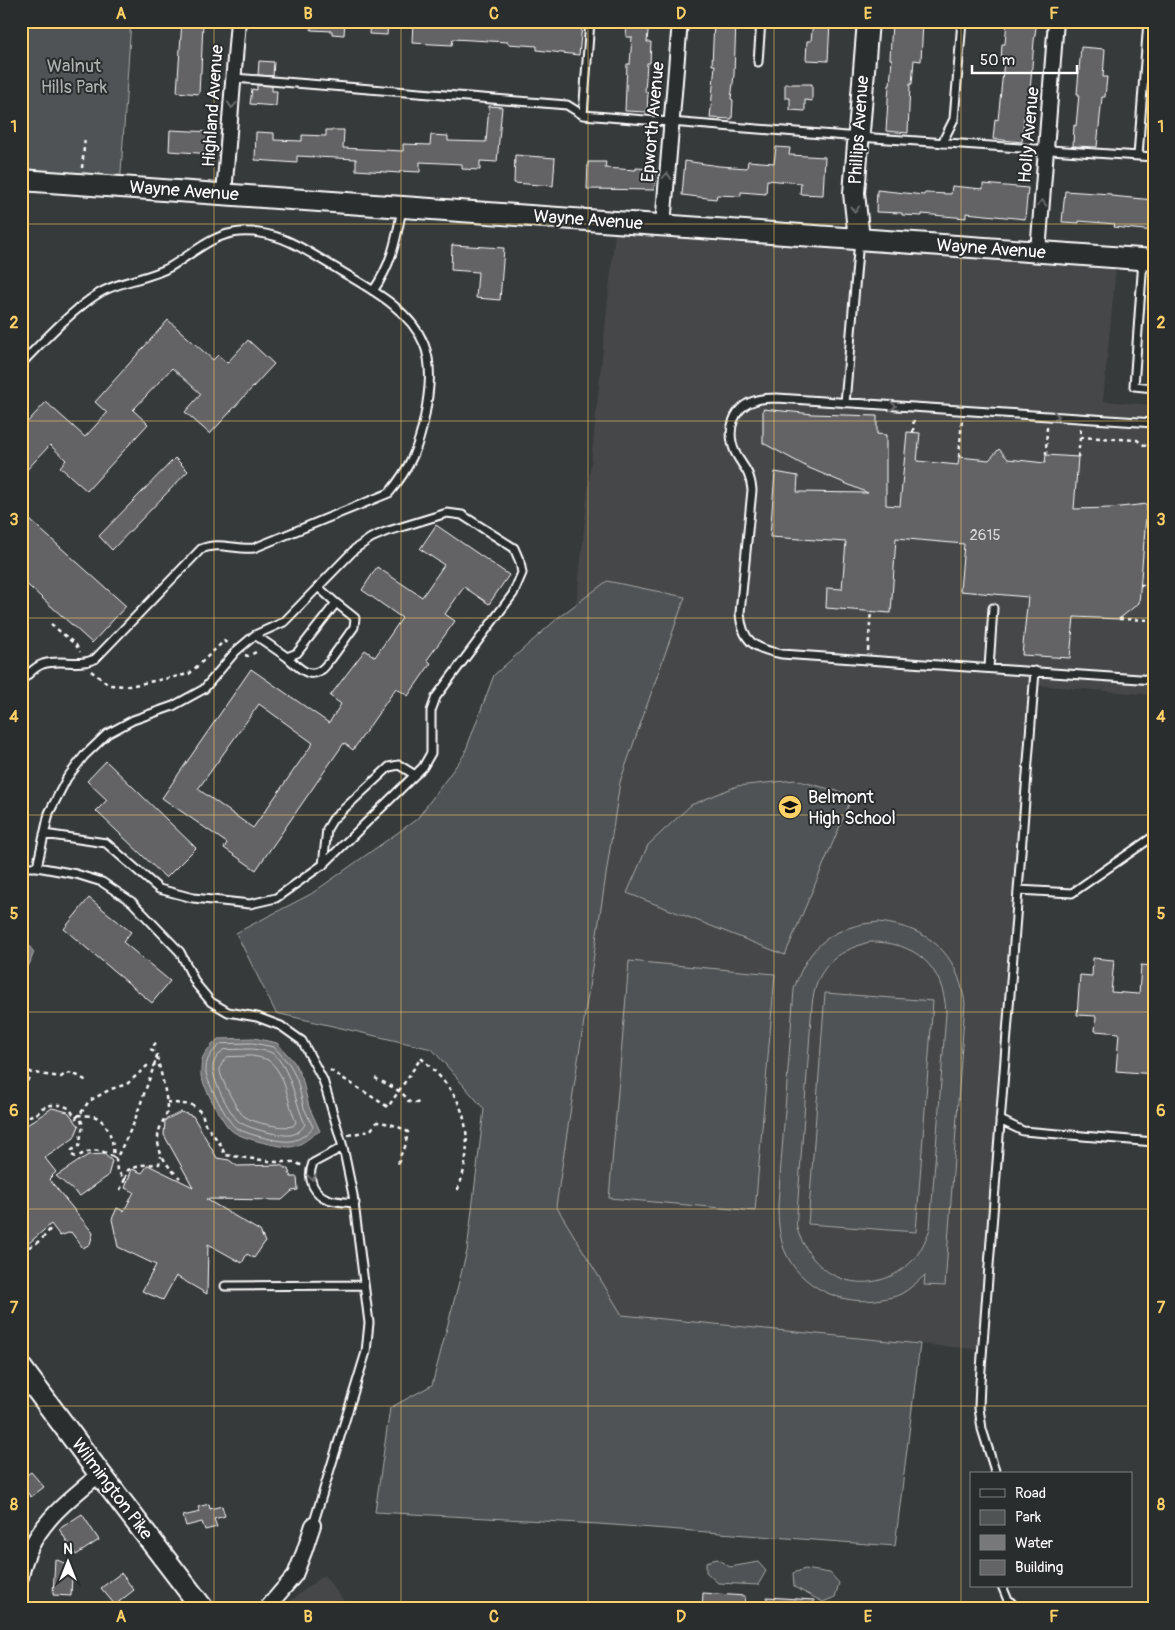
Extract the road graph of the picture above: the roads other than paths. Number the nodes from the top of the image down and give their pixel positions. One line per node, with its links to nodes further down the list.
1 (238, 21): 10 (street, Highland Avenue)
2 (590, 21): 11 (lane)
3 (680, 21): 12 (street, Epworth Avenue)
4 (761, 21): 9 (lane)
5 (868, 21): 13 (main road, Phillips Avenue)
6 (962, 21): 14 (lane)
7 (1056, 21): 15 (street, Holly Avenue)
8 (1148, 21): 16 (lane)
9 (758, 62)
10 (234, 78): 11 (lane); 19 (street, Highland Avenue, one-way to 19)
11 (582, 115): 12 (lane)
12 (672, 121): 13 (lane); 21 (street, Epworth Avenue, one-way to 12)
13 (859, 137): 14 (lane); 22 (main road, Phillips Avenue, one-way to 22)
14 (942, 143): 15 (lane)
15 (1046, 150): 16 (lane); 23 (street, Holly Avenue, one-way to 15)
16 (1138, 156): 17 (lane)
17 (1154, 157)
18 (21, 180): 19 (main road, Wayne Avenue)
19 (224, 194): 20 (main road, Wayne Avenue)
20 (402, 206): 21 (main road, Wayne Avenue); 25 (lane)
21 (663, 225): 22 (main road, Wayne Avenue)
22 (859, 240): 23 (main road, Wayne Avenue); 28 (lane)
23 (1038, 252): 24 (main road, Wayne Avenue)
24 (1149, 260): 27 (lane)
25 (373, 291): 26 (lane); 38 (lane)
26 (21, 364)
27 (1154, 388)
28 (845, 403): 29 (lane, one-way to 29); 35 (lane)
29 (1154, 423)
30 (318, 587): 31 (lane); 33 (lane); 39 (lane)
31 (336, 603): 34 (lane); 34 (lane)
32 (993, 608): 35 (lane)
33 (255, 635): 34 (lane); 40 (lane)
34 (286, 657)
35 (989, 668): 36 (lane)
36 (1036, 671): 37 (lane); 45 (lane)
37 (1154, 680)
38 (21, 681)
39 (415, 775): 42 (lane); 42 (lane)
40 (44, 834): 42 (lane); 44 (lane)
41 (1154, 836): 45 (lane)
42 (323, 865)
43 (21, 866): 44 (lane)
44 (37, 867): 48 (lane)
45 (1018, 890): 46 (lane)
46 (1000, 1120): 47 (lane); 53 (lane)
47 (1154, 1142)
48 (343, 1147): 49 (lane); 49 (lane, one-way to 49)
49 (354, 1203): 50 (lane)
50 (364, 1285): 51 (lane); 55 (lane)
51 (225, 1286)
52 (21, 1368): 54 (main road, Wilmington Pike)
53 (995, 1472)
54 (100, 1474): 56 (street); 58 (main road, Wilmington Pike)
55 (312, 1525): 59 (street)
56 (21, 1577)
57 (1003, 1588): 60 (lane)
58 (203, 1609)
59 (266, 1609)
60 (1017, 1609)

